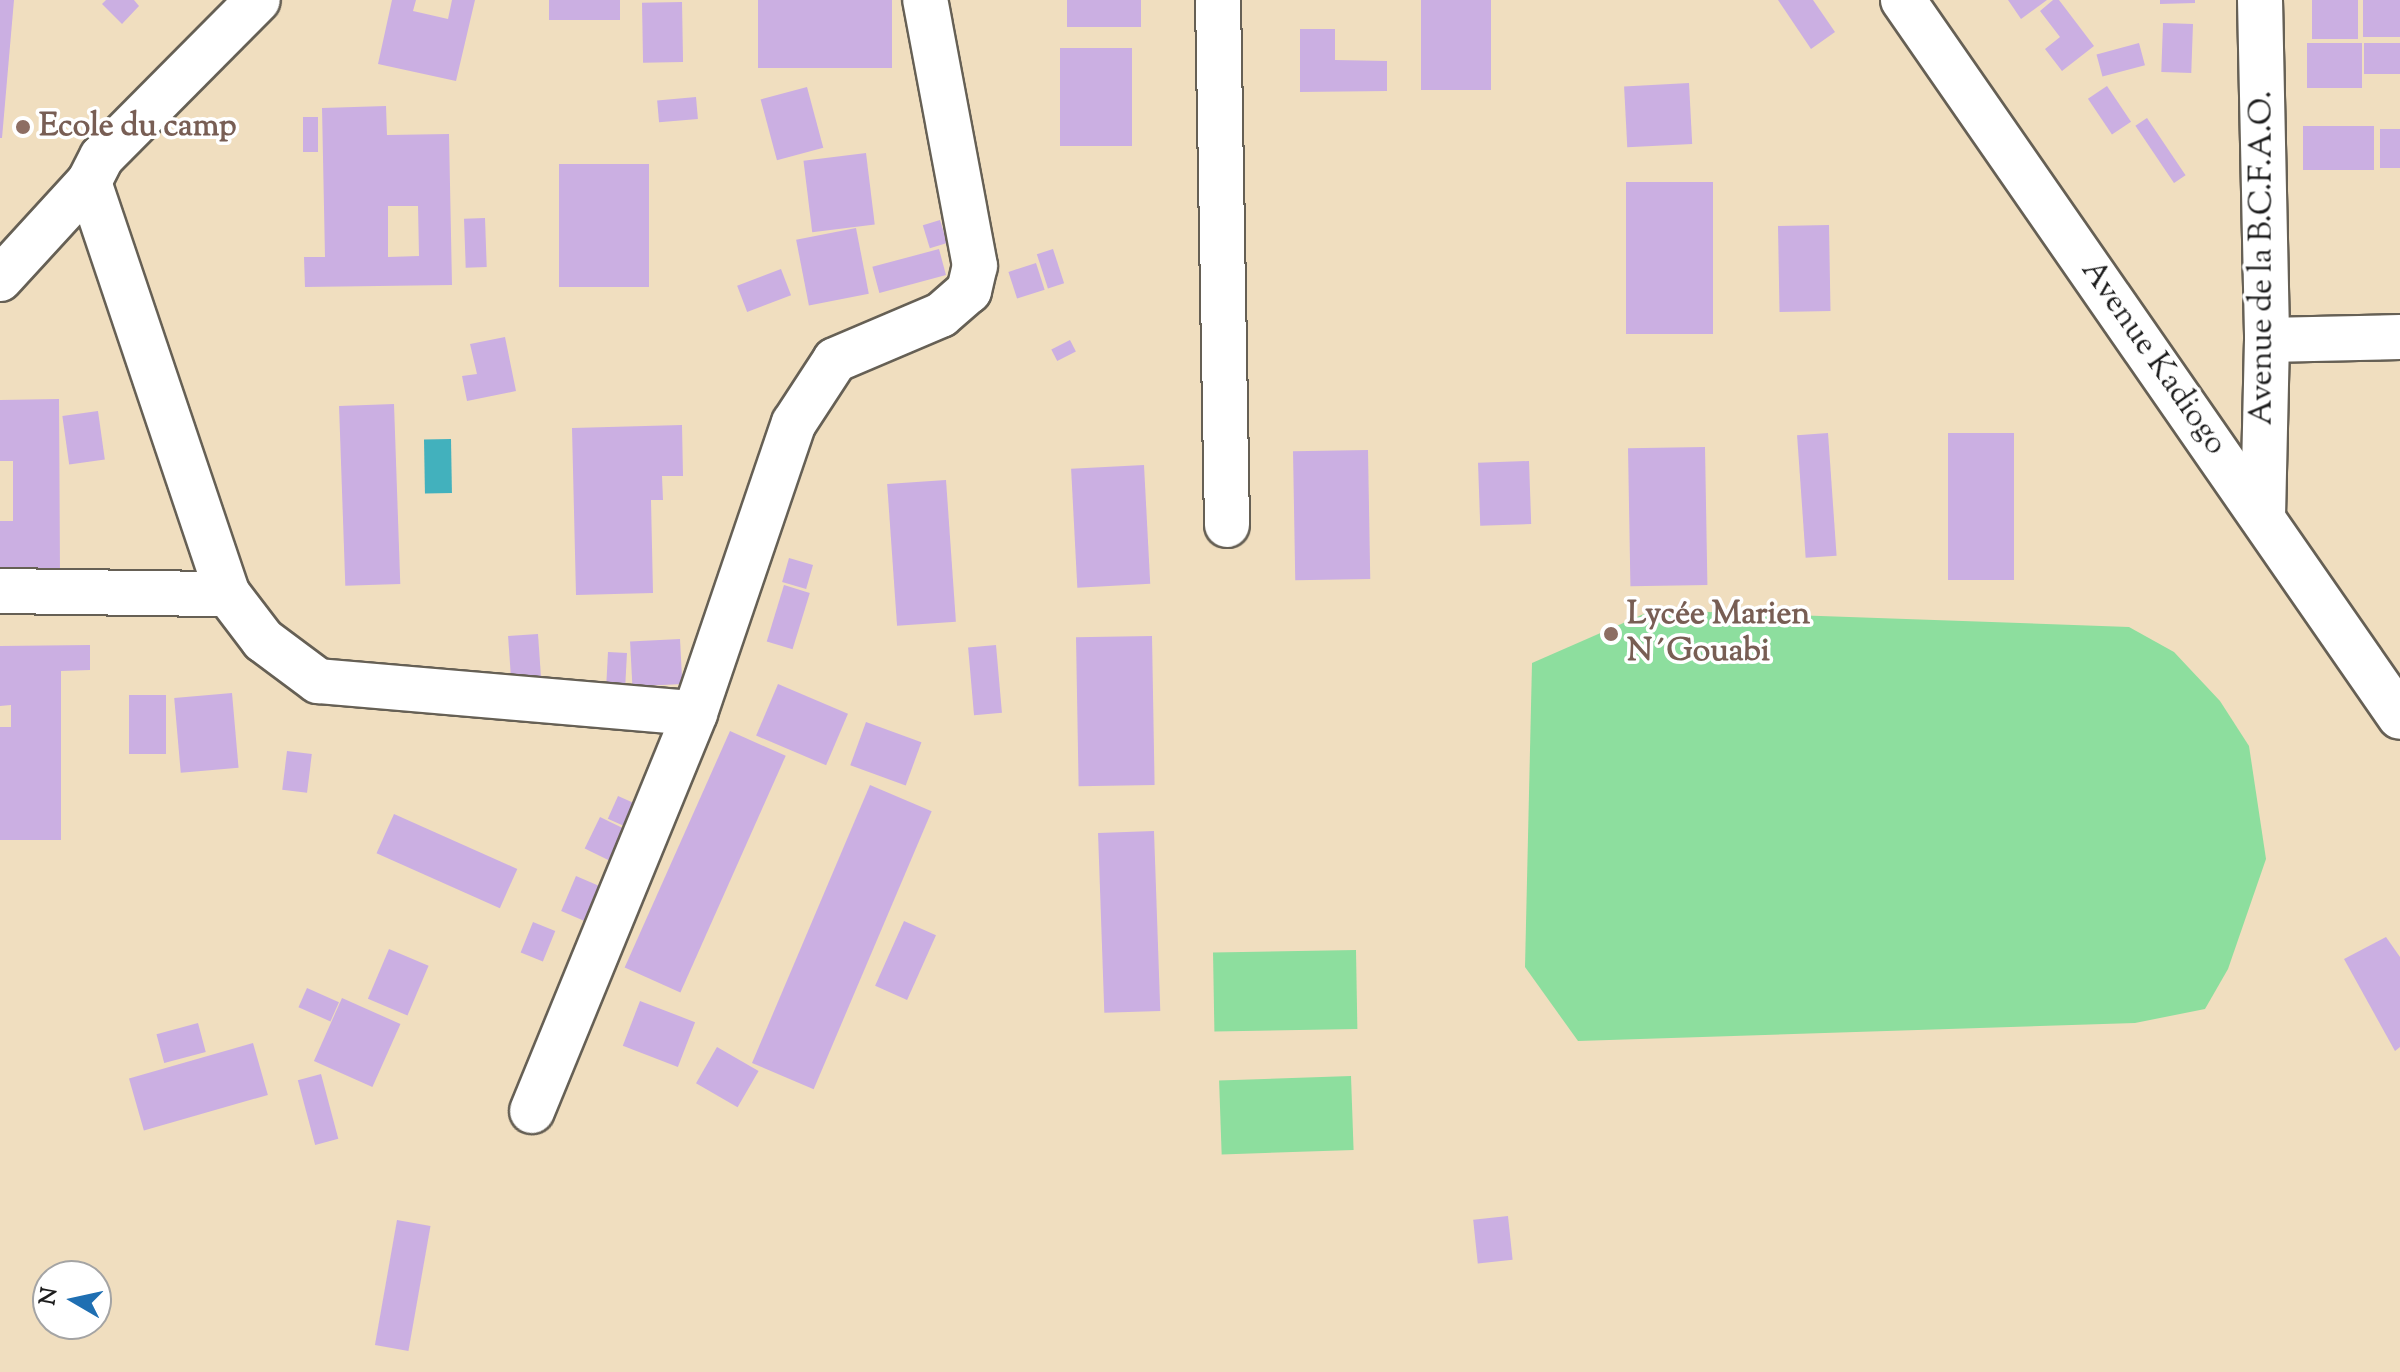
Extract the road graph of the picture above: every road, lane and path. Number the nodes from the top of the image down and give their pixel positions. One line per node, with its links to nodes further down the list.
1 (258, 0): 6 (main road)
2 (925, 0): 14 (main road)
3 (1218, 0): 11 (main road)
4 (1903, 0): 10 (main road, Avenue Kadiogo)
5 (2260, 0): 9 (main road, Avenue de la B.C.F.A.O.)
6 (89, 182): 7 (main road); 13 (main road)
7 (0, 279)
8 (2400, 337): 9 (main road)
9 (2267, 340): 10 (main road, Avenue de la B.C.F.A.O.)
10 (2263, 516): 15 (main road, Avenue Kadiogo)
11 (1227, 525)
12 (0, 591): 13 (main road)
13 (228, 594): 14 (main road)
14 (695, 713): 16 (main road)
15 (2400, 717)
16 (532, 1111)

